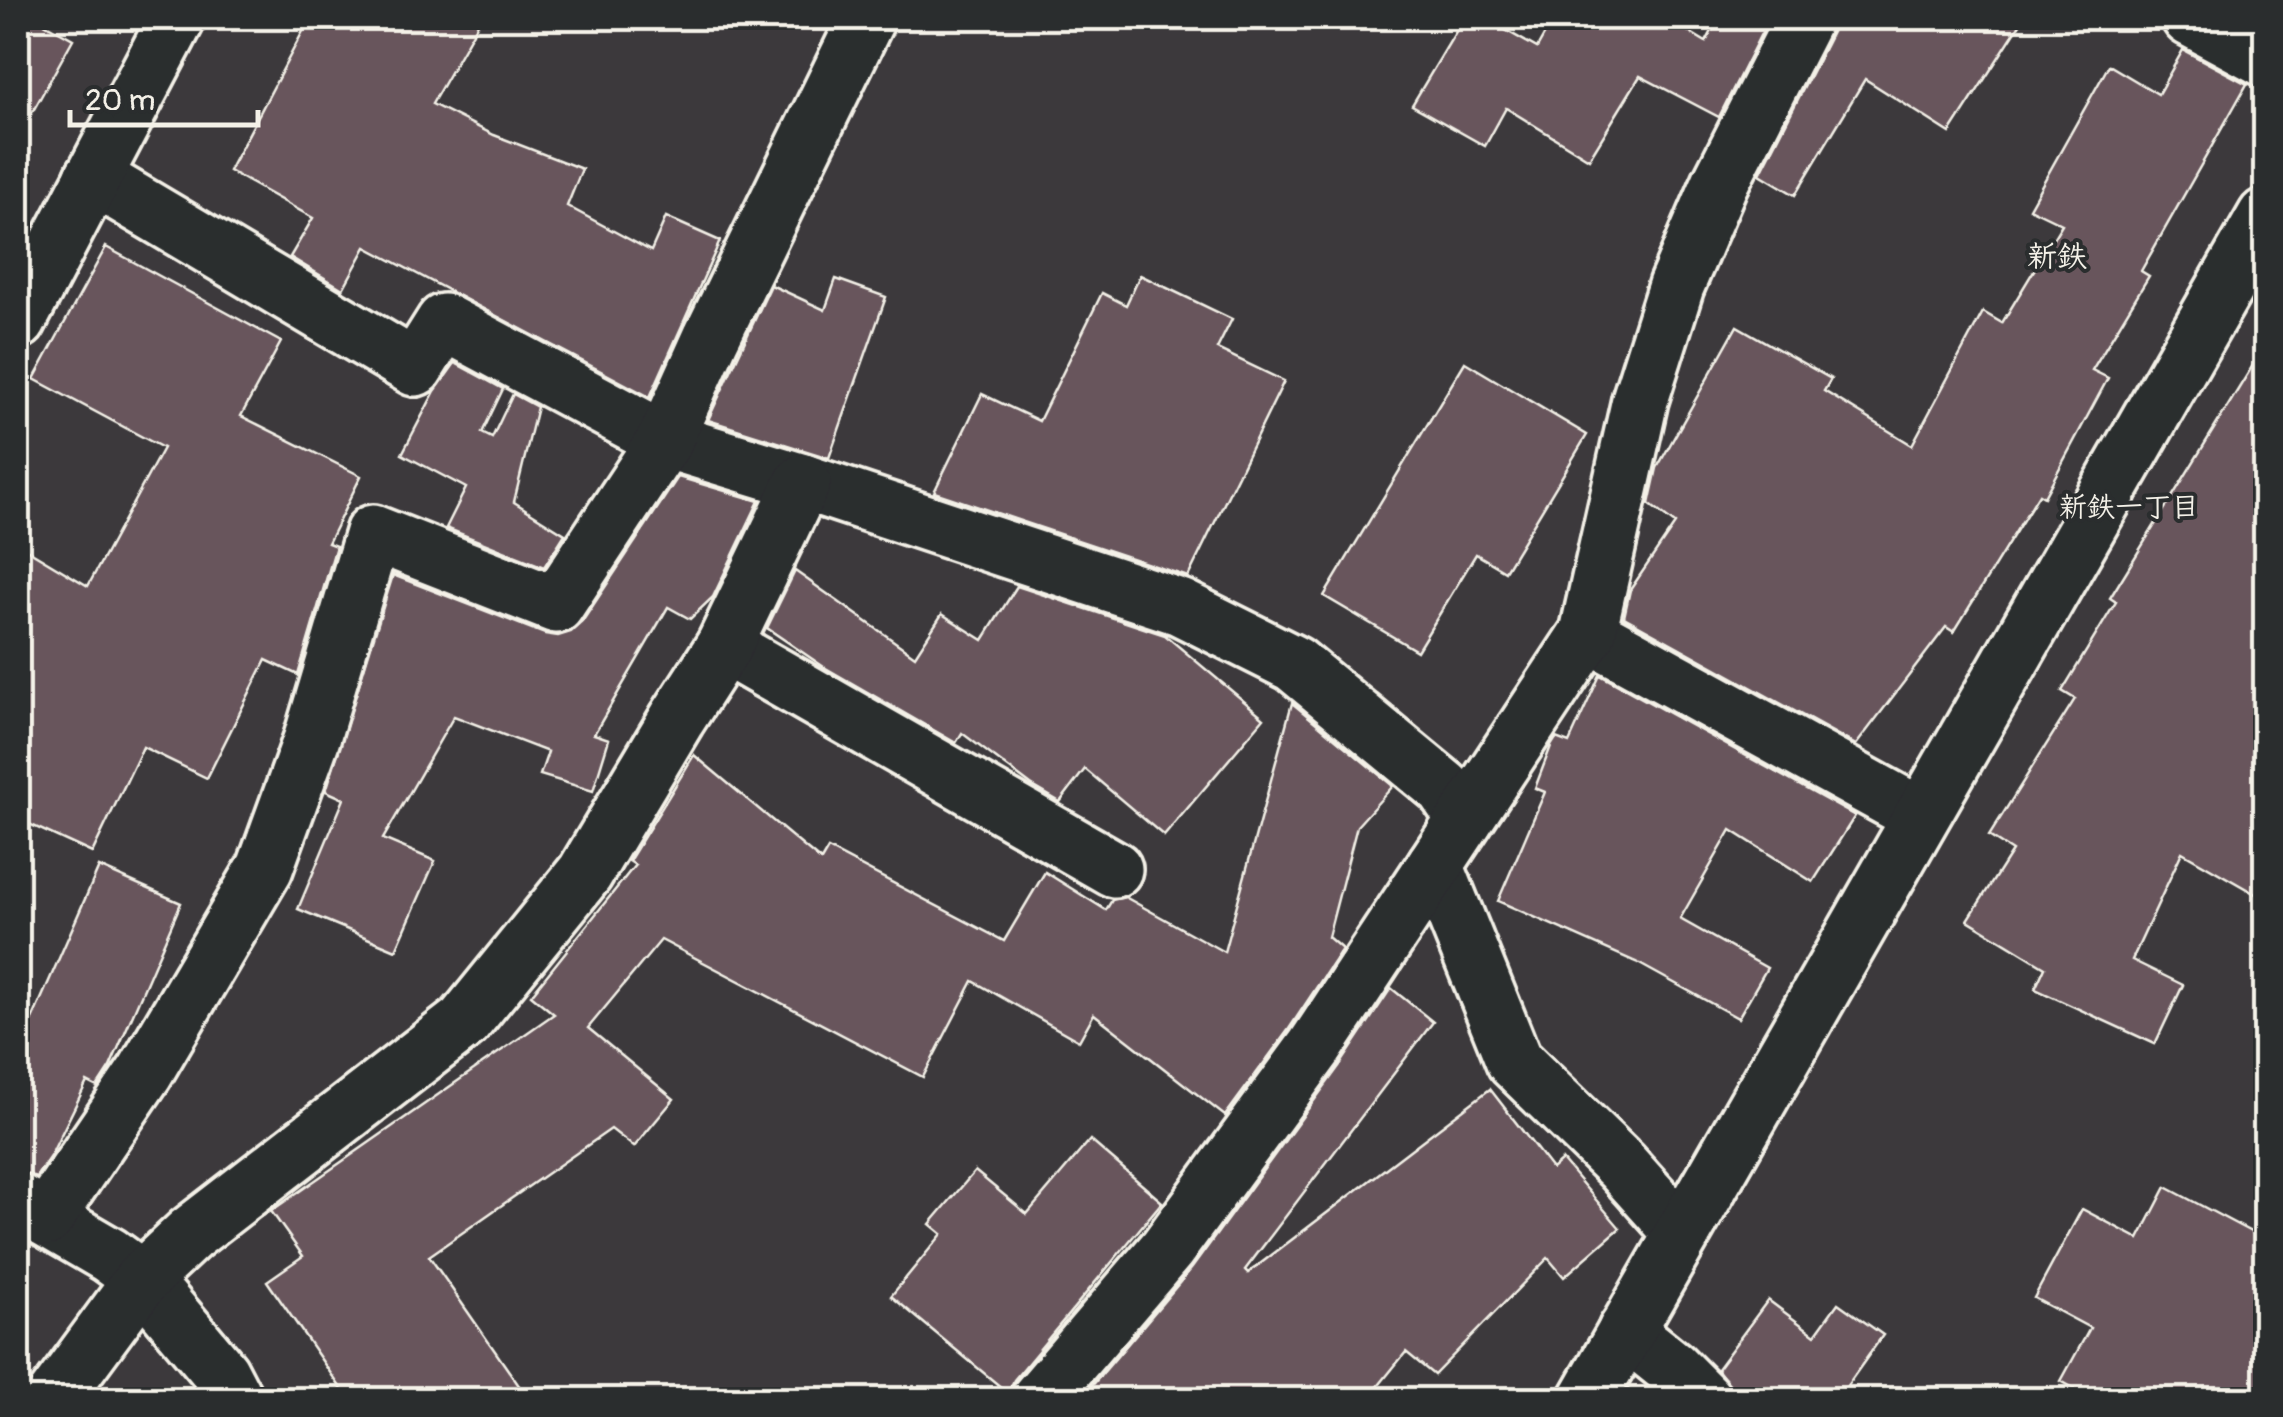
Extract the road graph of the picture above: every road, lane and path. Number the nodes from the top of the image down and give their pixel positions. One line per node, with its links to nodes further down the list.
1 (177, 18): 6 (street)
2 (867, 18): 9 (street)
3 (1804, 18): 11 (street)
4 (2190, 18): 5 (street)
5 (2266, 59)
6 (93, 177): 8 (street); 9 (street)
7 (2266, 216): 13 (street)
8 (18, 321)
9 (666, 440): 10 (street); 17 (street)
10 (804, 482): 12 (street); 14 (street)
11 (1588, 633): 13 (street); 14 (street)
12 (724, 646): 16 (street); 19 (street)
13 (1921, 816): 18 (street)
14 (1465, 820): 15 (street)
15 (1434, 866): 18 (street); 23 (street)
16 (1114, 869)
17 (32, 1210): 19 (street)
18 (1682, 1233): 20 (street)
19 (142, 1279): 21 (street); 22 (street)
20 (1626, 1331): 24 (street); 25 (street)
21 (52, 1400)
22 (235, 1400)
23 (1038, 1400)
24 (1586, 1400)
25 (1704, 1400)

